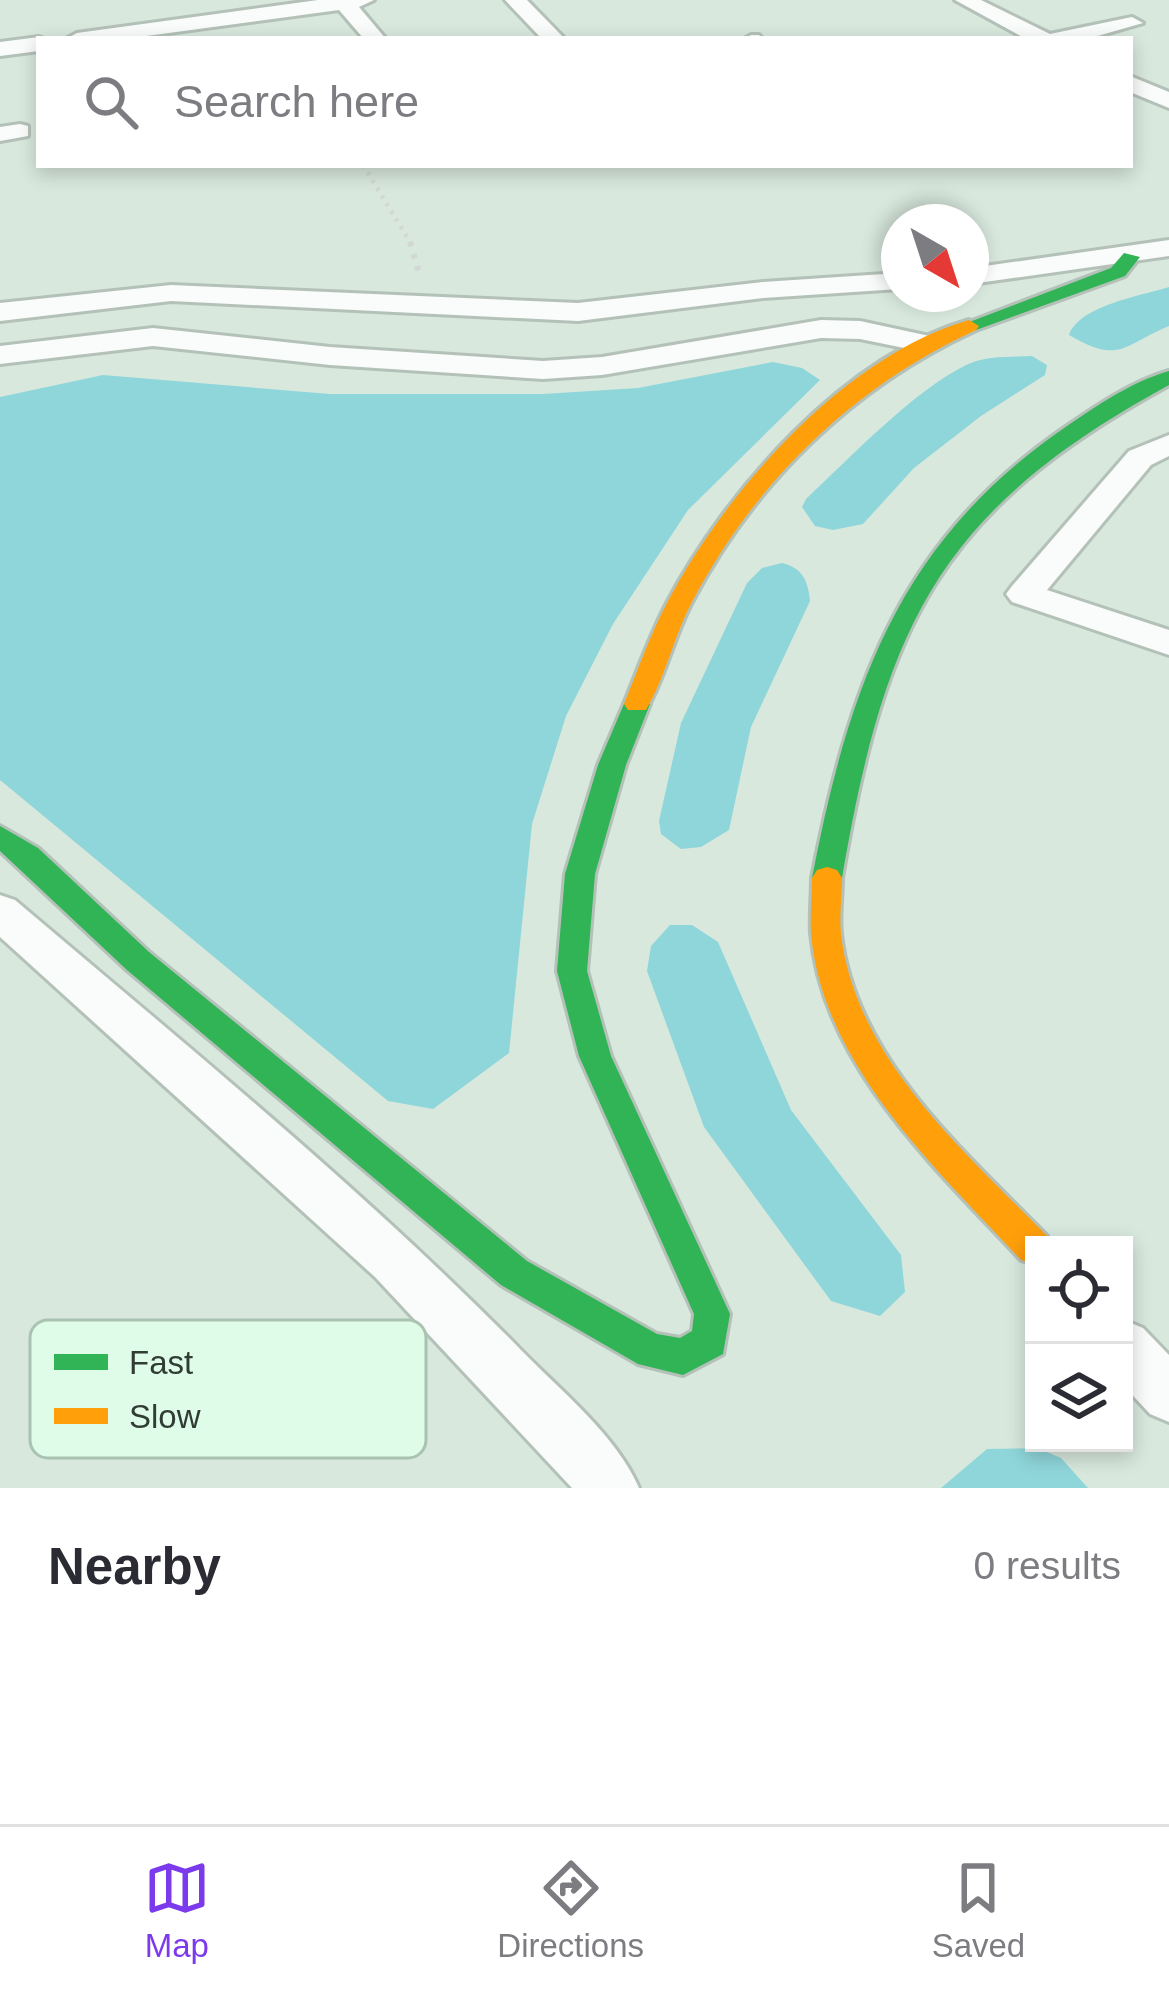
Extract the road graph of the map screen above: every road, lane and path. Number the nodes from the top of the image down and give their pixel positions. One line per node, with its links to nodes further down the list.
1 (514, 0): 8 (street)
2 (965, 0): 9 (street)
3 (1015, 0): 10 (street)
4 (354, 1): 6 (street); 7 (street)
5 (1132, 23): 11 (street)
6 (99, 36)
7 (373, 36)
8 (551, 36)
9 (1037, 36)
10 (1065, 36)
11 (1071, 36)
12 (36, 44): 13 (street)
13 (0, 50)
14 (1133, 88): 15 (street)
15 (1169, 101)
16 (365, 168): 21 (path)
17 (1169, 248): 18 (street)
18 (1131, 257): 19 (street); 23 (street)
19 (989, 274)
20 (881, 281): 21 (street)
21 (426, 307): 22 (street)
22 (0, 312)
23 (924, 343): 24 (street); 28 (street)
24 (0, 355)
25 (1169, 377): 30 (street)
26 (1169, 444): 27 (street)
27 (1169, 643)
28 (0, 837)
29 (0, 912): 33 (street)
30 (1025, 1238)
31 (1133, 1356): 32 (street)
32 (1169, 1395)
33 (610, 1488)

